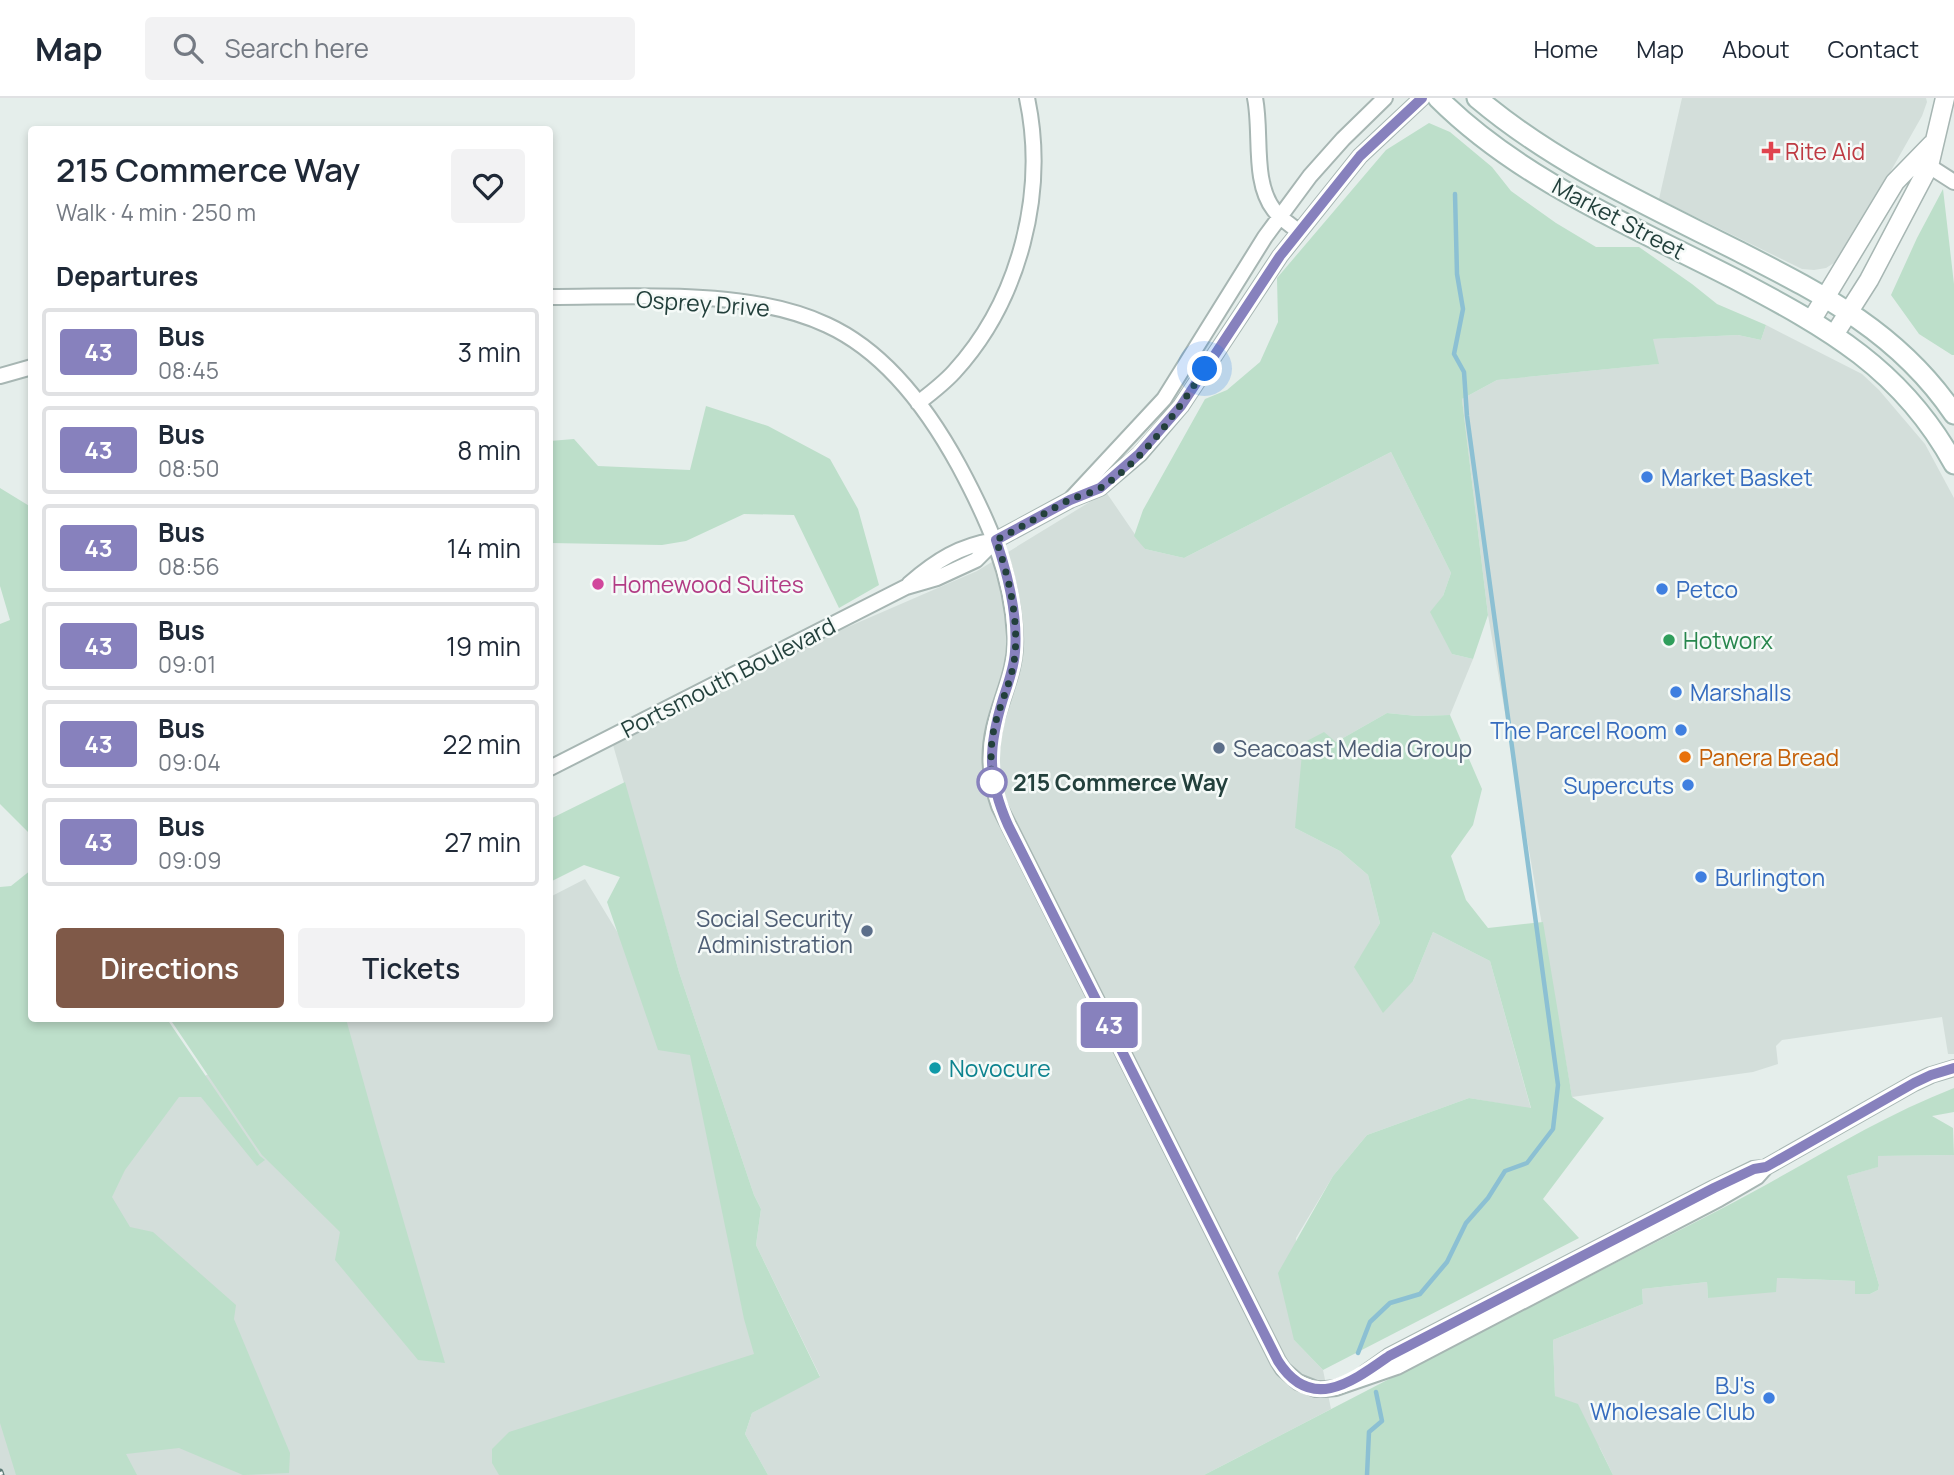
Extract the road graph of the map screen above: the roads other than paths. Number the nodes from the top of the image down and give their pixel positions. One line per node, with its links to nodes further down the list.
1 (1027, 98): 20 (street)
2 (1255, 98): 11 (street)
3 (1385, 98): 11 (street, Portsmouth Boulevard)
4 (1422, 98): 12 (street, Portsmouth Boulevard)
5 (1438, 98): 16 (main road, Market Street)
6 (1477, 98): 14 (main road, Market Street)
7 (1945, 98): 8 (street)
8 (1932, 144): 9 (street); 14 (street)
9 (1929, 166): 10 (street); 15 (street)
10 (1954, 181)
11 (1280, 217): 12 (street); 23 (street, Portsmouth Boulevard)
12 (1299, 232): 23 (street, Portsmouth Boulevard)
13 (553, 297): 20 (street, Osprey Drive)
14 (1826, 297): 15 (main road, Market Street); 16 (street)
15 (1849, 311): 17 (street); 21 (main road, Market Street)
16 (1811, 321): 17 (main road, Market Street)
17 (1834, 335): 22 (main road, Market Street)
18 (28, 368): 19 (street)
19 (0, 376)
20 (918, 403): 24 (street, Osprey Drive)
21 (1954, 414)
22 (1954, 464)
23 (1070, 500): 24 (street, Portsmouth Boulevard)
24 (996, 540): 25 (street, Portsmouth Boulevard); 26 (street, Osprey Drive)
25 (553, 766)
26 (1954, 1068)

